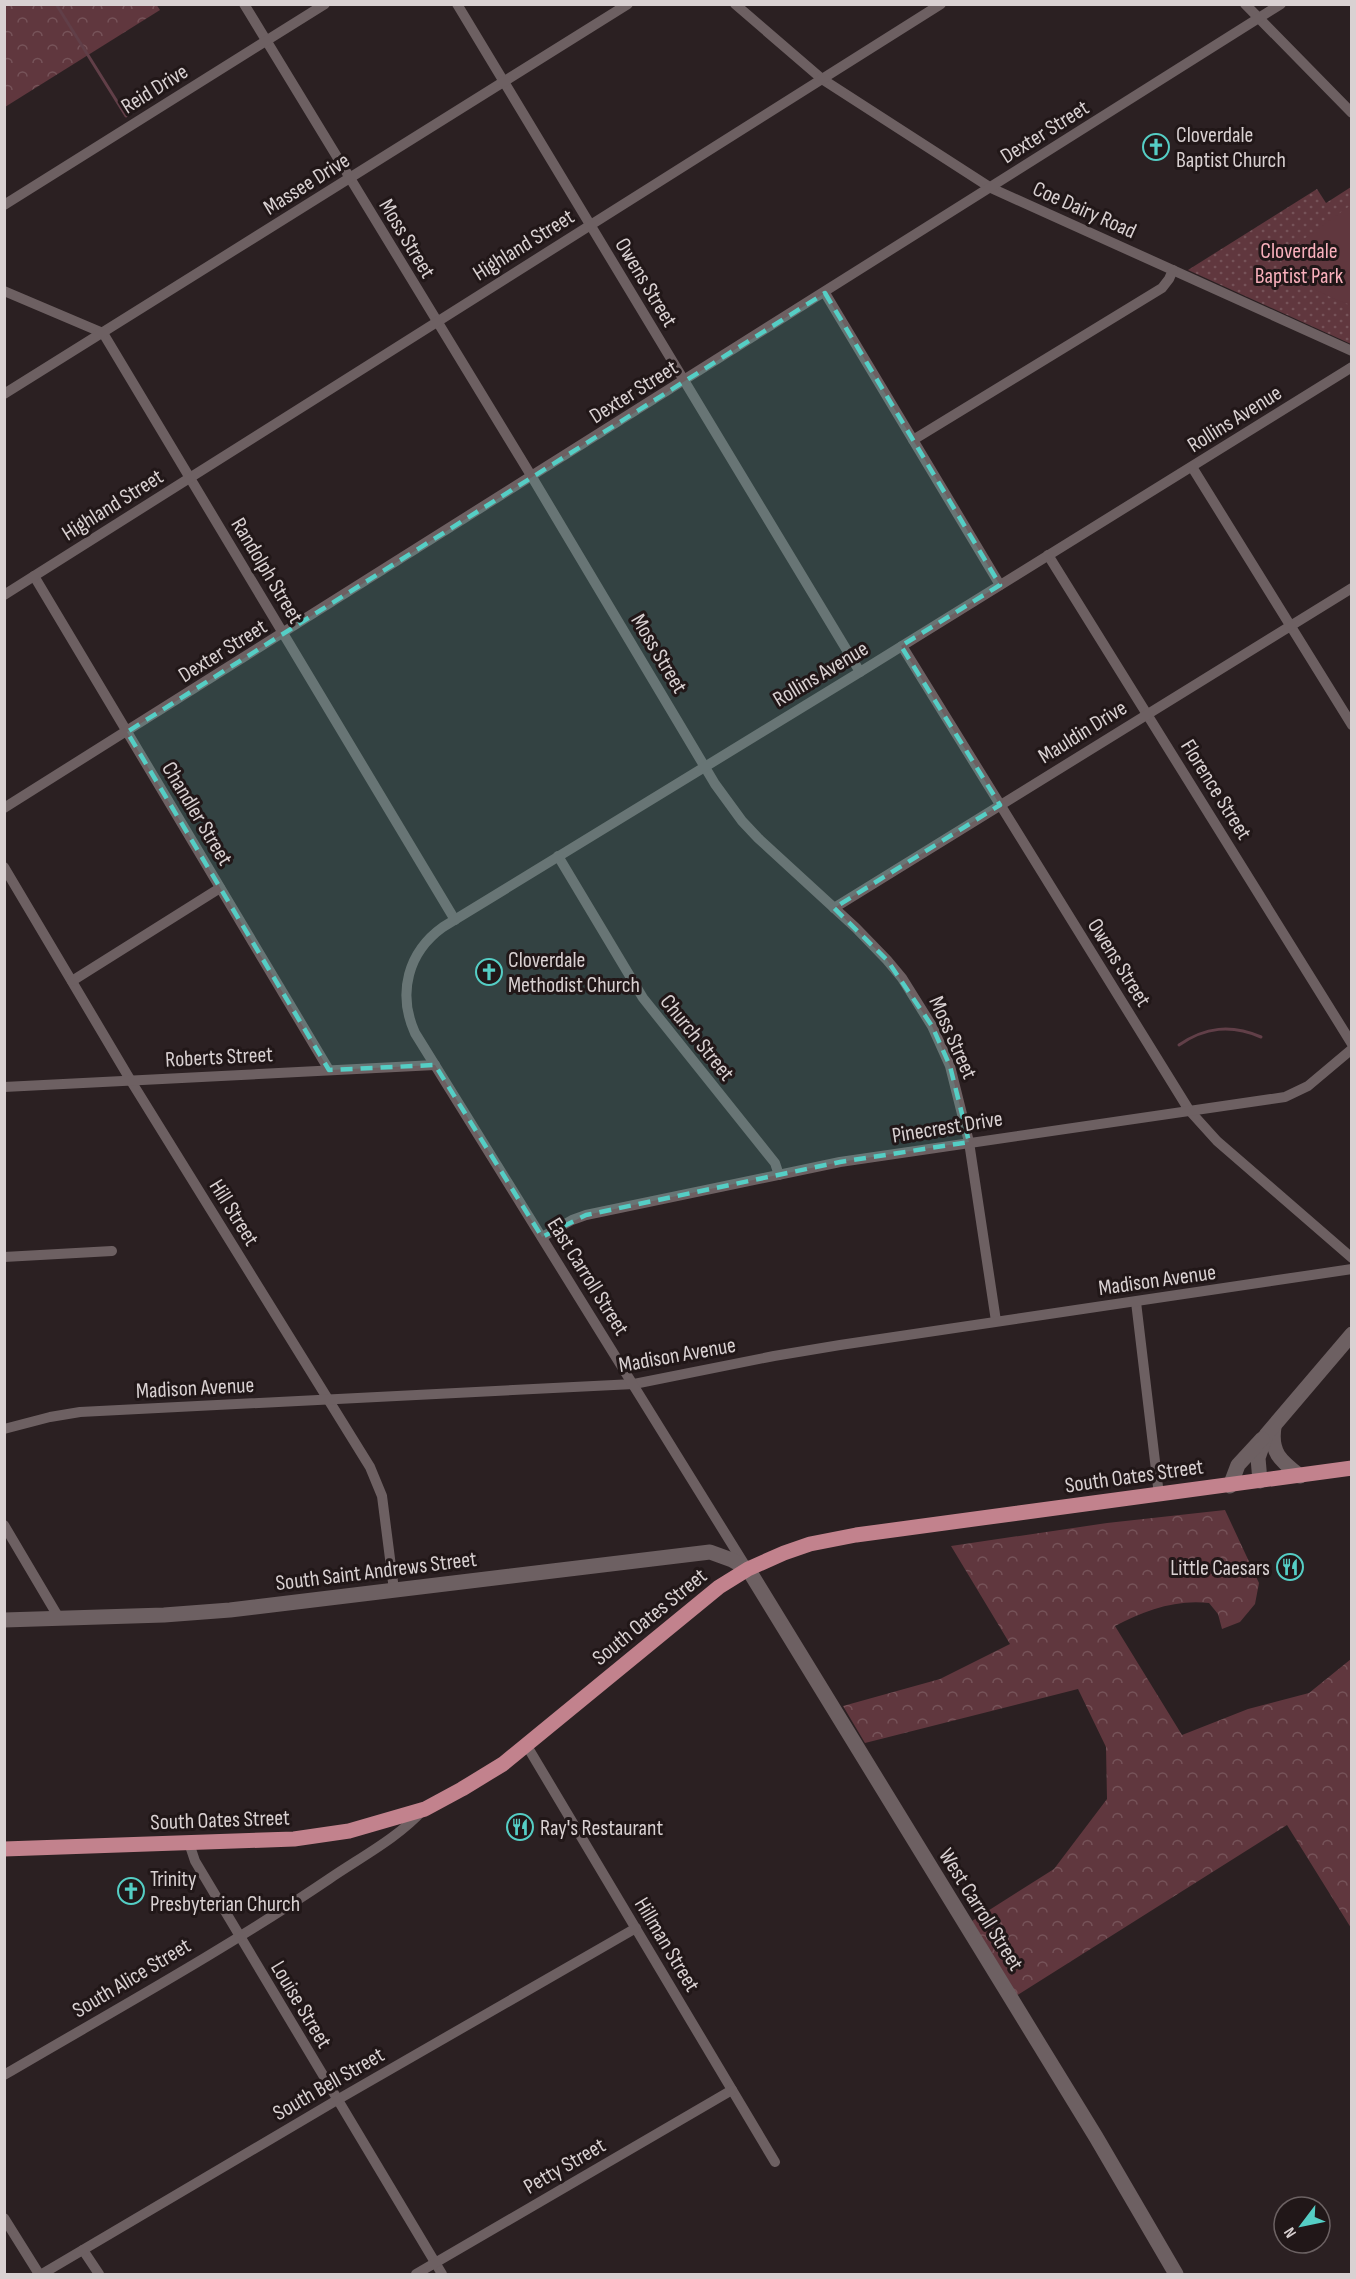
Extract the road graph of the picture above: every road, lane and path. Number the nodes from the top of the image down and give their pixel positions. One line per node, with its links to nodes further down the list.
1 (244, 4): 10 (street, Moss Street)
2 (325, 4): 10 (street, Reid Drive)
3 (457, 4): 12 (street, Owens Street)
4 (628, 4): 12 (street, Massee Drive)
5 (735, 4): 11 (street, Coe Dairy Road)
6 (941, 4): 11 (street, Highland Street)
7 (1245, 4): 9 (street)
8 (1281, 4): 9 (street, Dexter Street)
9 (1259, 18): 13 (street); 15 (street, Dexter Street)
10 (266, 42): 14 (street, Moss Street); 16 (street, Reid Drive)
11 (822, 79): 15 (street, Coe Dairy Road); 17 (street, Highland Street)
12 (504, 82): 14 (street, Massee Drive); 17 (street, Owens Street)
13 (1352, 113)
14 (349, 179): 21 (street, Moss Street); 22 (street, Massee Drive)
15 (991, 188): 18 (street, Coe Dairy Road); 20 (street, Dexter Street)
16 (4, 205)
17 (590, 225): 21 (street, Highland Street); 25 (street, Owens Street)
18 (1173, 270): 23 (street, Coe Dairy Road); 27 (street)
19 (4, 291): 22 (street)
20 (825, 293): 25 (street, Dexter Street); 27 (street)
21 (436, 322): 29 (street, Moss Street); 30 (street, Highland Street)
22 (103, 333): 26 (street, Massee Drive); 30 (street, Randolph Street)
23 (1352, 351)
24 (1352, 367): 28 (street, Rollins Avenue)
25 (684, 381): 29 (street, Dexter Street); 39 (street, Owens Street)
26 (4, 394)
27 (913, 440): 33 (street)
28 (1192, 467): 31 (street, Rollins Avenue); 36 (street)
29 (532, 477): 37 (street, Dexter Street); 43 (street, Moss Street)
30 (190, 478): 32 (street, Highland Street); 37 (street, Randolph Street)
31 (1048, 555): 33 (street, Rollins Avenue); 40 (street, Florence Street)
32 (34, 576): 35 (street, Highland Street); 42 (street, Chandler Street)
33 (1000, 585): 38 (street, Rollins Avenue)
34 (1352, 588): 36 (street, Mauldin Drive)
35 (4, 595)
36 (1290, 626): 40 (street, Mauldin Drive); 41 (street)
37 (283, 634): 42 (street, Dexter Street); 50 (street, Randolph Street)
38 (902, 646): 39 (street, Rollins Avenue); 44 (street, Owens Street)
39 (860, 672): 43 (street, Rollins Avenue)
40 (1147, 714): 44 (street, Mauldin Drive); 52 (street, Florence Street)
41 (1352, 725)
42 (128, 732): 45 (street, Dexter Street); 48 (street, Chandler Street)
43 (705, 766): 46 (street, Rollins Avenue); 49 (street, Moss Street)
44 (1000, 805): 49 (street, Mauldin Drive); 58 (street, Owens Street)
45 (4, 808)
46 (558, 856): 50 (street, Rollins Avenue); 60 (street, Church Street)
47 (4, 867): 51 (street, Hill Street)
48 (220, 888): 51 (street); 55 (street, Chandler Street)
49 (834, 908): 59 (street, Moss Street)
50 (455, 920): 54 (street, Rollins Avenue)
51 (72, 981): 56 (street, Hill Street)
52 (1352, 1044)
53 (1352, 1050): 58 (street, Pinecrest Drive)
54 (435, 1065): 55 (street, Roberts Street); 61 (street, East Carroll Street)
55 (329, 1070): 56 (street, Roberts Street)
56 (131, 1081): 57 (street, Roberts Street); 70 (street, Hill Street)
57 (4, 1087)
58 (1189, 1110): 59 (street, Pinecrest Drive); 64 (street, Owens Street)
59 (969, 1142): 60 (street, Pinecrest Drive); 67 (street, Moss Street)
60 (779, 1175): 61 (street, Pinecrest Drive)
61 (542, 1237): 69 (street, East Carroll Street)
62 (112, 1251): 63 (street)
63 (4, 1257)
64 (1352, 1258)
65 (1352, 1269): 66 (street, Madison Avenue)
66 (1136, 1302): 67 (street, Madison Avenue); 77 (street)
67 (996, 1321): 69 (street, Madison Avenue)
68 (1352, 1334): 72 (street)
69 (634, 1384): 70 (street, Madison Avenue); 79 (street, East Carroll Street)
70 (328, 1400): 71 (street, Madison Avenue); 80 (street, Hill Street)
71 (4, 1429)
72 (1270, 1430): 74 (street); 75 (street); 76 (street)
73 (1352, 1467): 74 (main road, South Oates Street)
74 (1300, 1476): 75 (main road, South Oates Street)
75 (1260, 1481): 76 (main road, South Oates Street)
76 (1230, 1486): 77 (main road, South Oates Street)
77 (1159, 1495): 79 (main road, South Oates Street)
78 (4, 1525): 81 (street)
79 (748, 1569): 80 (street, South Saint Andrews Street); 83 (main road, South Oates Street); 100 (street, West Carroll Street)
80 (394, 1590): 81 (street, South Saint Andrews Street)
81 (59, 1618): 82 (street, South Saint Andrews Street)
82 (4, 1620)
83 (527, 1746): 84 (main road, South Oates Street); 87 (street, Hillman Street)
84 (425, 1809): 85 (main road, South Oates Street); 88 (street, South Alice Street)
85 (189, 1844): 86 (main road, South Oates Street); 88 (street, Louise Street)
86 (4, 1849)
87 (636, 1928): 90 (street, Hillman Street); 91 (street, South Bell Street)
88 (239, 1936): 89 (street, South Alice Street); 91 (street, Louise Street)
89 (4, 2075)
90 (732, 2090): 92 (street, Hillman Street); 95 (street, Petty Street)
91 (338, 2100): 94 (street, South Bell Street); 95 (street, Louise Street)
92 (775, 2162)
93 (4, 2218): 96 (street)
94 (83, 2250): 96 (street, South Bell Street); 97 (street)
95 (435, 2263): 98 (street, Petty Street); 99 (street, Louise Street)
96 (40, 2274)
97 (99, 2274)
98 (416, 2274)
99 (442, 2274)
100 (1176, 2274)

